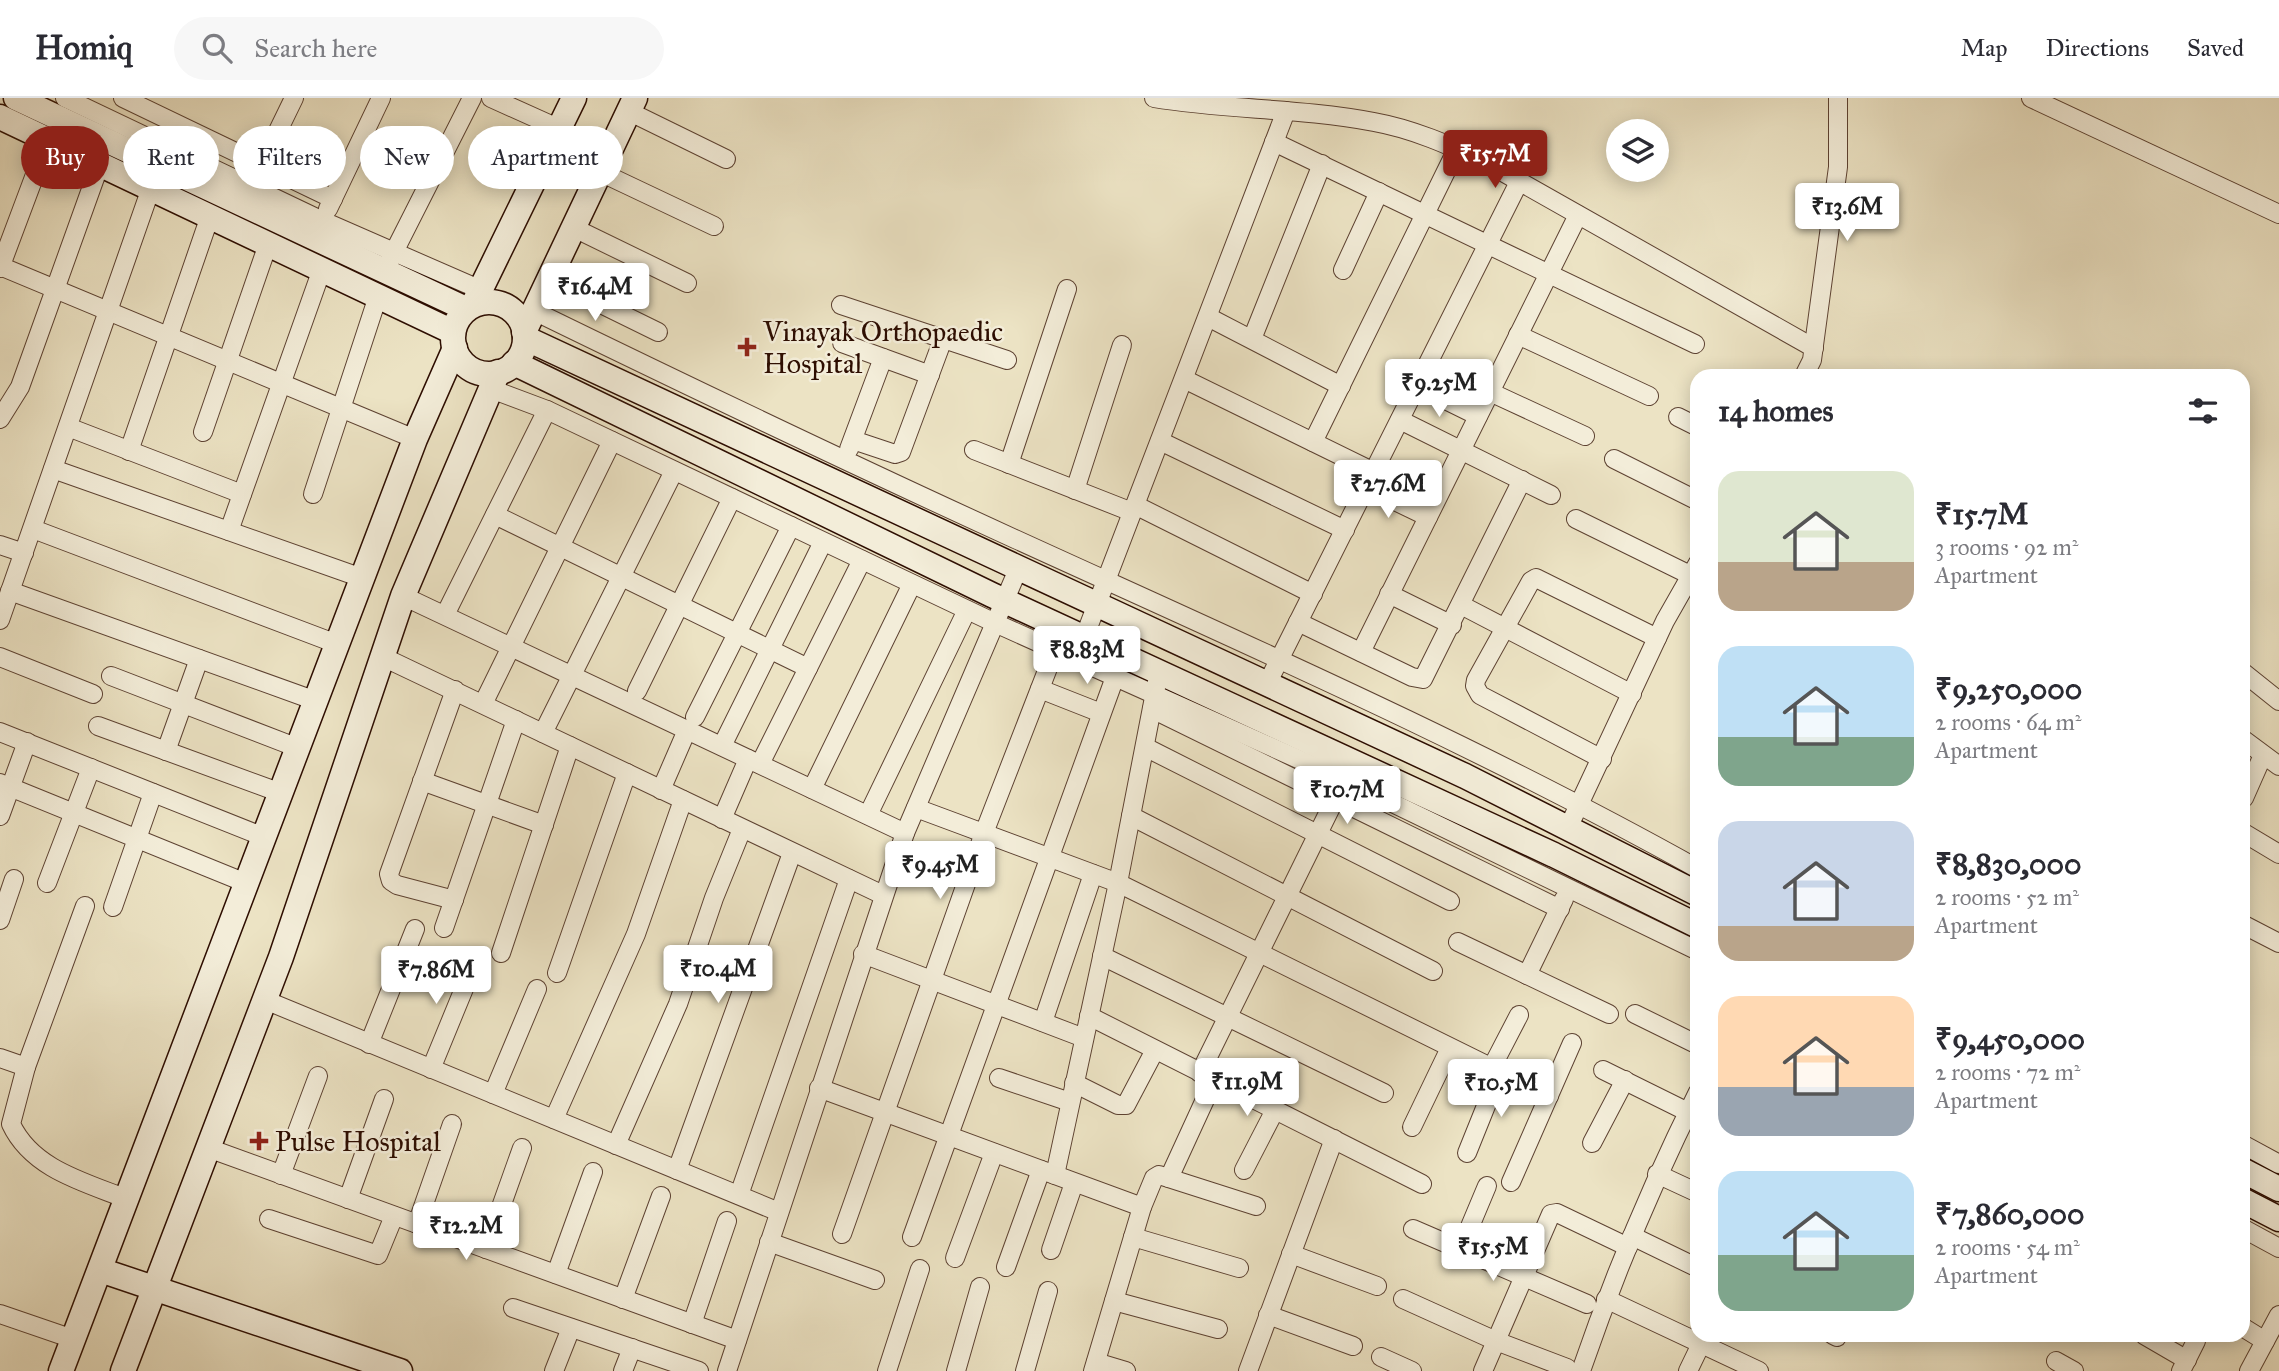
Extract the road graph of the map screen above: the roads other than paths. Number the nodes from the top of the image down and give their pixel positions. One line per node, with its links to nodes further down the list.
1 (16, 98): 42 (street)
2 (65, 98): 42 (street)
3 (123, 98): 22 (street)
4 (294, 98): 15 (street)
5 (381, 98): 35 (street)
6 (472, 98): 45 (street)
7 (491, 98): 16 (street)
8 (574, 98): 17 (street)
9 (1154, 98): 13 (street)
10 (1838, 98): 69 (street)
11 (2031, 98): 37 (street)
12 (632, 105): 18 (street); 23 (street)
13 (1286, 111): 20 (street); 21 (street)
14 (0, 117): 19 (street)
15 (280, 126)
16 (551, 126)
17 (562, 126)
18 (622, 126)
19 (21, 127)
20 (1274, 142): 24 (street); 58 (street)
21 (1457, 149): 25 (street); 36 (street)
22 (233, 150)
23 (726, 159)
24 (1322, 164): 34 (street); 64 (street)
25 (1519, 182): 38 (street); 44 (street)
26 (623, 183): 40 (street)
27 (29, 189): 46 (street)
28 (91, 189): 52 (street)
29 (151, 189): 57 (street)
30 (153, 189): 39 (street)
31 (313, 189): 35 (street)
32 (530, 189): 55 (street)
33 (592, 189): 41 (street)
34 (1379, 192): 36 (street); 48 (street)
35 (333, 199): 42 (street)
36 (1426, 214): 44 (street); 78 (street)
37 (2279, 214)
38 (1578, 215): 49 (street); 69 (street)
39 (210, 216): 43 (street); 62 (street)
40 (714, 226)
41 (574, 228): 50 (street); 51 (street)
42 (318, 229): 45 (street)
43 (268, 244): 47 (street); 72 (street)
44 (1488, 244): 49 (street); 79 (street)
45 (389, 261): 55 (street)
46 (0, 267): 52 (street)
47 (322, 269): 54 (street); 77 (street)
48 (1343, 271)
49 (1549, 273): 61 (street); 67 (street)
50 (550, 279): 59 (street); 60 (street)
51 (687, 283)
52 (55, 289): 57 (street); 86 (street)
53 (1067, 289): 101 (street)
54 (378, 296): 65 (street); 82 (street)
55 (473, 301): 59 (street); 65 (street)
56 (841, 305): 63 (street)
57 (108, 311): 62 (street); 89 (street)
58 (1208, 317): 64 (street); 76 (street)
59 (528, 327): 74 (street); 104 (street)
60 (658, 332)
61 (1518, 335): 80 (street); 81 (street)
62 (169, 336): 72 (street); 99 (street)
63 (943, 339): 71 (street); 75 (street)
64 (1252, 339): 78 (street)
65 (454, 340): 74 (street); 92 (street)
66 (842, 343): 70 (street)
67 (1695, 344)
68 (1122, 345): 107 (street)
69 (1814, 348): 73 (street)
70 (883, 358): 75 (street); 93 (street)
71 (1007, 360)
72 (227, 361): 77 (street); 90 (street)
73 (1808, 369)
74 (501, 375): 83 (street); 136 (street); 137 (street)
75 (930, 375): 93 (street)
76 (1184, 379): 95 (street); 96 (street)
77 (283, 384): 82 (street); 108 (street)
78 (1341, 386): 96 (street)
79 (1417, 386): 84 (street); 87 (street)
80 (1490, 391): 84 (street); 91 (street)
81 (1649, 396)
82 (341, 409): 92 (street); 109 (street)
83 (547, 410): 94 (street); 114 (street)
84 (1478, 416): 98 (street)
85 (1678, 417): 88 (street)
86 (0, 419)
87 (1400, 420): 98 (street); 105 (street)
88 (1690, 423)
89 (68, 427): 99 (street); 102 (street)
90 (203, 432)
91 (1585, 436)
92 (415, 439): 130 (street)
93 (853, 440): 104 (street)
94 (612, 441): 103 (street); 123 (street)
95 (1160, 441): 113 (street); 119 (street)
96 (1313, 442): 105 (street)
97 (974, 450): 101 (street)
98 (1461, 450): 106 (street); 115 (street)
99 (130, 451): 108 (street)
100 (1614, 460): 111 (street)
101 (1009, 464): 107 (street)
102 (53, 469): 118 (street); 120 (street)
103 (674, 471): 112 (street); 129 (street)
104 (842, 471): 126 (street); 131 (street)
105 (1370, 480): 115 (street); 119 (street)
106 (1522, 480): 110 (street); 140 (street)
107 (1075, 490): 113 (street)
108 (242, 494): 120 (street)
109 (313, 494)
110 (1551, 495)
111 (1690, 497)
112 (732, 498): 117 (street); 139 (street)
113 (1134, 508): 131 (street); 134 (street)
114 (495, 515): 123 (street); 142 (street)
115 (1428, 517): 135 (street)
116 (1576, 519): 127 (street)
117 (791, 526): 121 (street); 148 (street)
118 (33, 528): 124 (street); 151 (street)
119 (1345, 530): 134 (street)
120 (229, 531): 130 (street)
121 (824, 542): 125 (street); 153 (street)
122 (0, 545): 124 (street)
123 (561, 548): 129 (street); 152 (street)
124 (24, 553): 133 (street)
125 (862, 560): 132 (street); 160 (street)
126 (1019, 567): 137 (street); 138 (street)
127 (1690, 567)
128 (1690, 576): 150 (street)
129 (622, 577): 139 (street); 162 (street)
130 (362, 578): 151 (street)
131 (1106, 580): 138 (street); 158 (street)
132 (912, 584): 141 (street); 199 (street)
133 (10, 591): 143 (street); 159 (street)
134 (1312, 594): 144 (street)
135 (1389, 594): 146 (street); 155 (street)
136 (403, 596): 142 (street); 157 (street)
137 (1006, 601): 145 (street); 149 (street)
138 (1097, 604): 149 (street); 165 (street)
139 (679, 605): 148 (street); 168 (street)
140 (1461, 605): 146 (street); 147 (street)
141 (967, 610): 145 (street); 209 (street)
142 (445, 615): 152 (street)
143 (0, 620)
144 (1298, 622): 155 (street); 158 (street)
145 (995, 624): 154 (street); 207 (street)
146 (1452, 625): 155 (street)
147 (1504, 627): 150 (street); 171 (street); 190 (street)
148 (737, 633): 153 (street); 178 (street)
149 (1084, 638): 169 (street)
150 (1657, 638): 171 (street)
151 (337, 644): 172 (street)
152 (512, 647): 162 (street); 175 (street)
153 (770, 649): 160 (street); 185 (street)
154 (1055, 650): 163 (street); 166 (street)
155 (1361, 652)
156 (0, 657): 170 (street)
157 (383, 657): 167 (street); 259 (street)
158 (1280, 658): 165 (street); 205 (street)
159 (199, 659): 172 (street); 174 (street)
160 (808, 668): 191 (street)
161 (111, 676): 174 (street)
162 (573, 676): 178 (street); 181 (street)
163 (1115, 677): 169 (street); 176 (street)
164 (2250, 678): 173 (street)
165 (1267, 684): 214 (street)
166 (1040, 689): 176 (street); 217 (street)
167 (455, 690): 175 (street); 196 (street)
168 (637, 691)
169 (1155, 692): 186 (street); 194 (street); 203 (street)
170 (93, 694)
171 (1632, 694): 190 (street)
172 (316, 701): 187 (street)
173 (2279, 701)
174 (183, 704): 187 (street); 188 (street)
175 (483, 704): 177 (street)
176 (1101, 713): 224 (street)
177 (516, 720): 181 (street); 206 (street)
178 (691, 723): 185 (street); 200 (street)
179 (98, 726): 188 (street)
180 (0, 732): 182 (street)
181 (543, 733): 184 (street)
182 (27, 742): 193 (street); 198 (street)
183 (2250, 745): 189 (street)
184 (570, 746): 195 (street); 213 (street)
185 (722, 746): 191 (street)
186 (1144, 747): 211 (street); 218 (street)
187 (298, 748): 202 (street)
188 (166, 751): 202 (street)
189 (2263, 755): 192 (street); 197 (street)
190 (1602, 759): 205 (street)
191 (754, 761): 199 (street); 212 (street)
192 (2279, 766)
193 (91, 768): 201 (street); 208 (street)
194 (1349, 772): 203 (street); 229 (street)
195 (627, 774): 200 (street); 255 (street)
196 (422, 781): 206 (street); 236 (street)
197 (2250, 784)
198 (5, 785): 208 (street); 210 (street)
199 (812, 789): 209 (street)
200 (661, 790): 204 (street)
201 (153, 793): 219 (street); 221 (street)
202 (281, 793): 219 (street)
203 (1335, 798): 218 (street); 240 (street)
204 (682, 800): 212 (street); 292 (street)
205 (1580, 803): 214 (street); 225 (street)
206 (487, 805): 213 (street); 236 (street)
207 (916, 808): 216 (street); 217 (street)
208 (74, 813): 221 (street); 230 (street)
209 (868, 815): 216 (street)
210 (0, 816)
211 (1131, 816): 232 (street); 234 (street)
212 (722, 820): 215 (street)
213 (544, 825): 249 (street)
214 (1569, 826): 233 (street)
215 (742, 829): 222 (street); 300 (street)
216 (905, 833): 235 (street)
217 (984, 833): 224 (street); 257 (street)
218 (1318, 834): 234 (street); 237 (street)
219 (264, 837): 231 (street)
220 (2250, 837): 223 (street)
221 (137, 839): 231 (street); 239 (street)
222 (792, 853): 228 (street); 307 (street)
223 (2279, 854)
224 (1048, 857): 226 (street); 260 (street)
225 (1690, 865)
226 (1093, 874): 232 (street); 266 (street)
227 (14, 879): 241 (street)
228 (849, 879): 235 (street); 321 (street)
229 (1574, 879): 240 (street); 242 (street); 248 (street)
230 (47, 883)
231 (246, 883): 323 (street)
232 (1118, 883): 250 (street); 252 (street)
233 (1690, 890)
234 (1288, 894): 250 (street); 254 (street)
235 (883, 895): 251 (street)
236 (454, 900): 245 (street)
237 (1451, 901)
238 (85, 906): 274 (street)
239 (113, 907)
240 (1560, 909): 256 (street)
241 (0, 920)
242 (1690, 923)
243 (2250, 928): 247 (street)
244 (415, 929): 270 (street)
245 (444, 929)
246 (1458, 942): 256 (street)
247 (2279, 943)
248 (1690, 946)
249 (502, 953)
250 (1260, 953): 265 (street); 271 (street)
251 (863, 954): 257 (street); 283 (street)
252 (1102, 956): 264 (street); 265 (street)
253 (477, 957): 275 (street)
254 (1433, 971)
255 (557, 972)
256 (1527, 975): 261 (street)
257 (933, 980): 260 (street); 290 (street)
258 (537, 989): 285 (street)
259 (265, 1000): 270 (street); 301 (street)
260 (996, 1004): 266 (street); 297 (street)
261 (1609, 1014)
262 (1635, 1014): 268 (street)
263 (1519, 1015): 276 (street)
264 (1089, 1016): 267 (street); 272 (street)
265 (1228, 1016): 279 (street); 284 (street)
266 (1043, 1022): 267 (street)
267 (1084, 1038): 282 (street)
268 (1690, 1041)
269 (1572, 1042): 286 (street)
270 (369, 1044): 275 (street)
271 (1450, 1048): 276 (street); 296 (street)
272 (1155, 1050): 279 (street); 282 (street)
273 (0, 1058): 274 (street)
274 (26, 1067): 294 (street)
275 (431, 1069): 285 (street)
276 (1496, 1069): 286 (street); 305 (street)
277 (1603, 1070): 281 (street)
278 (318, 1076): 313 (street)
279 (1207, 1076): 289 (street); 314 (street)
280 (999, 1079): 288 (street)
281 (1625, 1080): 291 (street); 299 (street)
282 (1074, 1083): 288 (street)
283 (819, 1088): 290 (street); 328 (street)
284 (1384, 1093)
285 (493, 1094): 292 (street)
286 (1549, 1096): 315 (street)
287 (384, 1099): 324 (street)
288 (1070, 1102): 310 (street)
289 (1275, 1110): 298 (street); 308 (street)
290 (884, 1112): 297 (street); 336 (street)
291 (1690, 1112)
292 (554, 1119): 300 (street)
293 (1690, 1119): 311 (street)
294 (6, 1123): 323 (street)
295 (452, 1124): 333 (street)
296 (1412, 1127)
297 (950, 1137): 304 (street); 337 (street)
298 (1334, 1139): 317 (street); 345 (street)
299 (1592, 1143)
300 (615, 1145): 307 (street)
301 (208, 1148): 313 (street); 357 (street)
302 (522, 1148): 343 (street)
303 (2250, 1148): 306 (street)
304 (994, 1153): 310 (street); 346 (street)
305 (1467, 1153)
306 (2279, 1164)
307 (677, 1170): 321 (street)
308 (1244, 1170)
309 (593, 1172): 352 (street)
310 (1048, 1173): 316 (street); 348 (street)
311 (1657, 1174): 320 (street); 339 (street)
312 (2250, 1174): 319 (street)
313 (281, 1175): 324 (street)
314 (1169, 1178): 326 (street); 327 (street)
315 (1511, 1182)
316 (1074, 1183): 327 (street); 344 (street)
317 (1422, 1184)
318 (1487, 1186): 341 (street)
319 (2279, 1189)
320 (1690, 1190)
321 (739, 1195): 328 (street)
322 (661, 1196): 359 (street)
323 (127, 1199): 351 (street)
324 (348, 1199): 329 (street)
325 (2250, 1204): 331 (street)
326 (1256, 1206)
327 (1142, 1208): 338 (street)
328 (779, 1212): 340 (street)
329 (394, 1216): 330 (street); 333 (street)
330 (269, 1219)
331 (2279, 1219)
332 (727, 1222): 368 (street)
333 (417, 1224): 343 (street)
334 (1413, 1229): 341 (street)
335 (2250, 1232): 342 (street)
336 (842, 1234)
337 (912, 1237)
338 (1133, 1237): 349 (street); 362 (street)
339 (1630, 1241): 347 (street); 353 (street); 361 (street)
340 (769, 1242): 354 (street); 374 (street)
341 (1461, 1248): 353 (street)
342 (2279, 1248)
343 (486, 1249): 352 (street)
344 (1051, 1250)
345 (1291, 1254): 355 (street); 366 (street)
346 (955, 1258)
347 (1690, 1265)
348 (1006, 1267)
349 (1239, 1268)
350 (920, 1269): 395 (street)
351 (100, 1270): 357 (street); 373 (street)
352 (556, 1274): 359 (street)
353 (1522, 1275): 363 (street); 375 (street)
354 (875, 1280)
355 (1377, 1286)
356 (980, 1287): 396 (street)
357 (155, 1289): 389 (street); 390 (street)
358 (1048, 1291): 397 (street)
359 (623, 1299): 368 (street)
360 (1403, 1299): 375 (street)
361 (1606, 1299): 372 (street); 387 (street)
362 (1114, 1301): 370 (street); 386 (street)
363 (1587, 1304)
364 (513, 1308): 369 (street)
365 (0, 1314): 373 (street)
366 (1268, 1315): 381 (street); 399 (street)
367 (2279, 1315): 376 (street)
368 (692, 1324): 374 (street)
369 (571, 1328): 382 (street); 391 (street)
370 (1218, 1329)
371 (2250, 1332): 376 (street)
372 (1690, 1336)
373 (74, 1339): 388 (street)
374 (737, 1340): 394 (street)
375 (1496, 1341): 387 (street); 401 (street)
376 (2265, 1341): 405 (street)
377 (1697, 1342): 402 (street)
378 (1702, 1342): 403 (street)
379 (2153, 1342): 385 (street)
380 (2196, 1342): 385 (street)
381 (1353, 1346)
382 (632, 1348): 392 (street); 393 (street)
383 (1381, 1357): 400 (street)
384 (2056, 1360): 404 (street)
385 (2184, 1365)
386 (1095, 1366): 398 (street)
387 (1574, 1370)
388 (61, 1371)
389 (123, 1371)
390 (400, 1371)
391 (554, 1371)
392 (624, 1371)
393 (699, 1371)
394 (727, 1371)
395 (887, 1371)
396 (956, 1371)
397 (1025, 1371)
398 (1126, 1371)
399 (1248, 1371)
400 (1412, 1371)
401 (1483, 1371)
402 (1688, 1371)
403 (1759, 1371)
404 (2074, 1371)
405 (2249, 1371)

